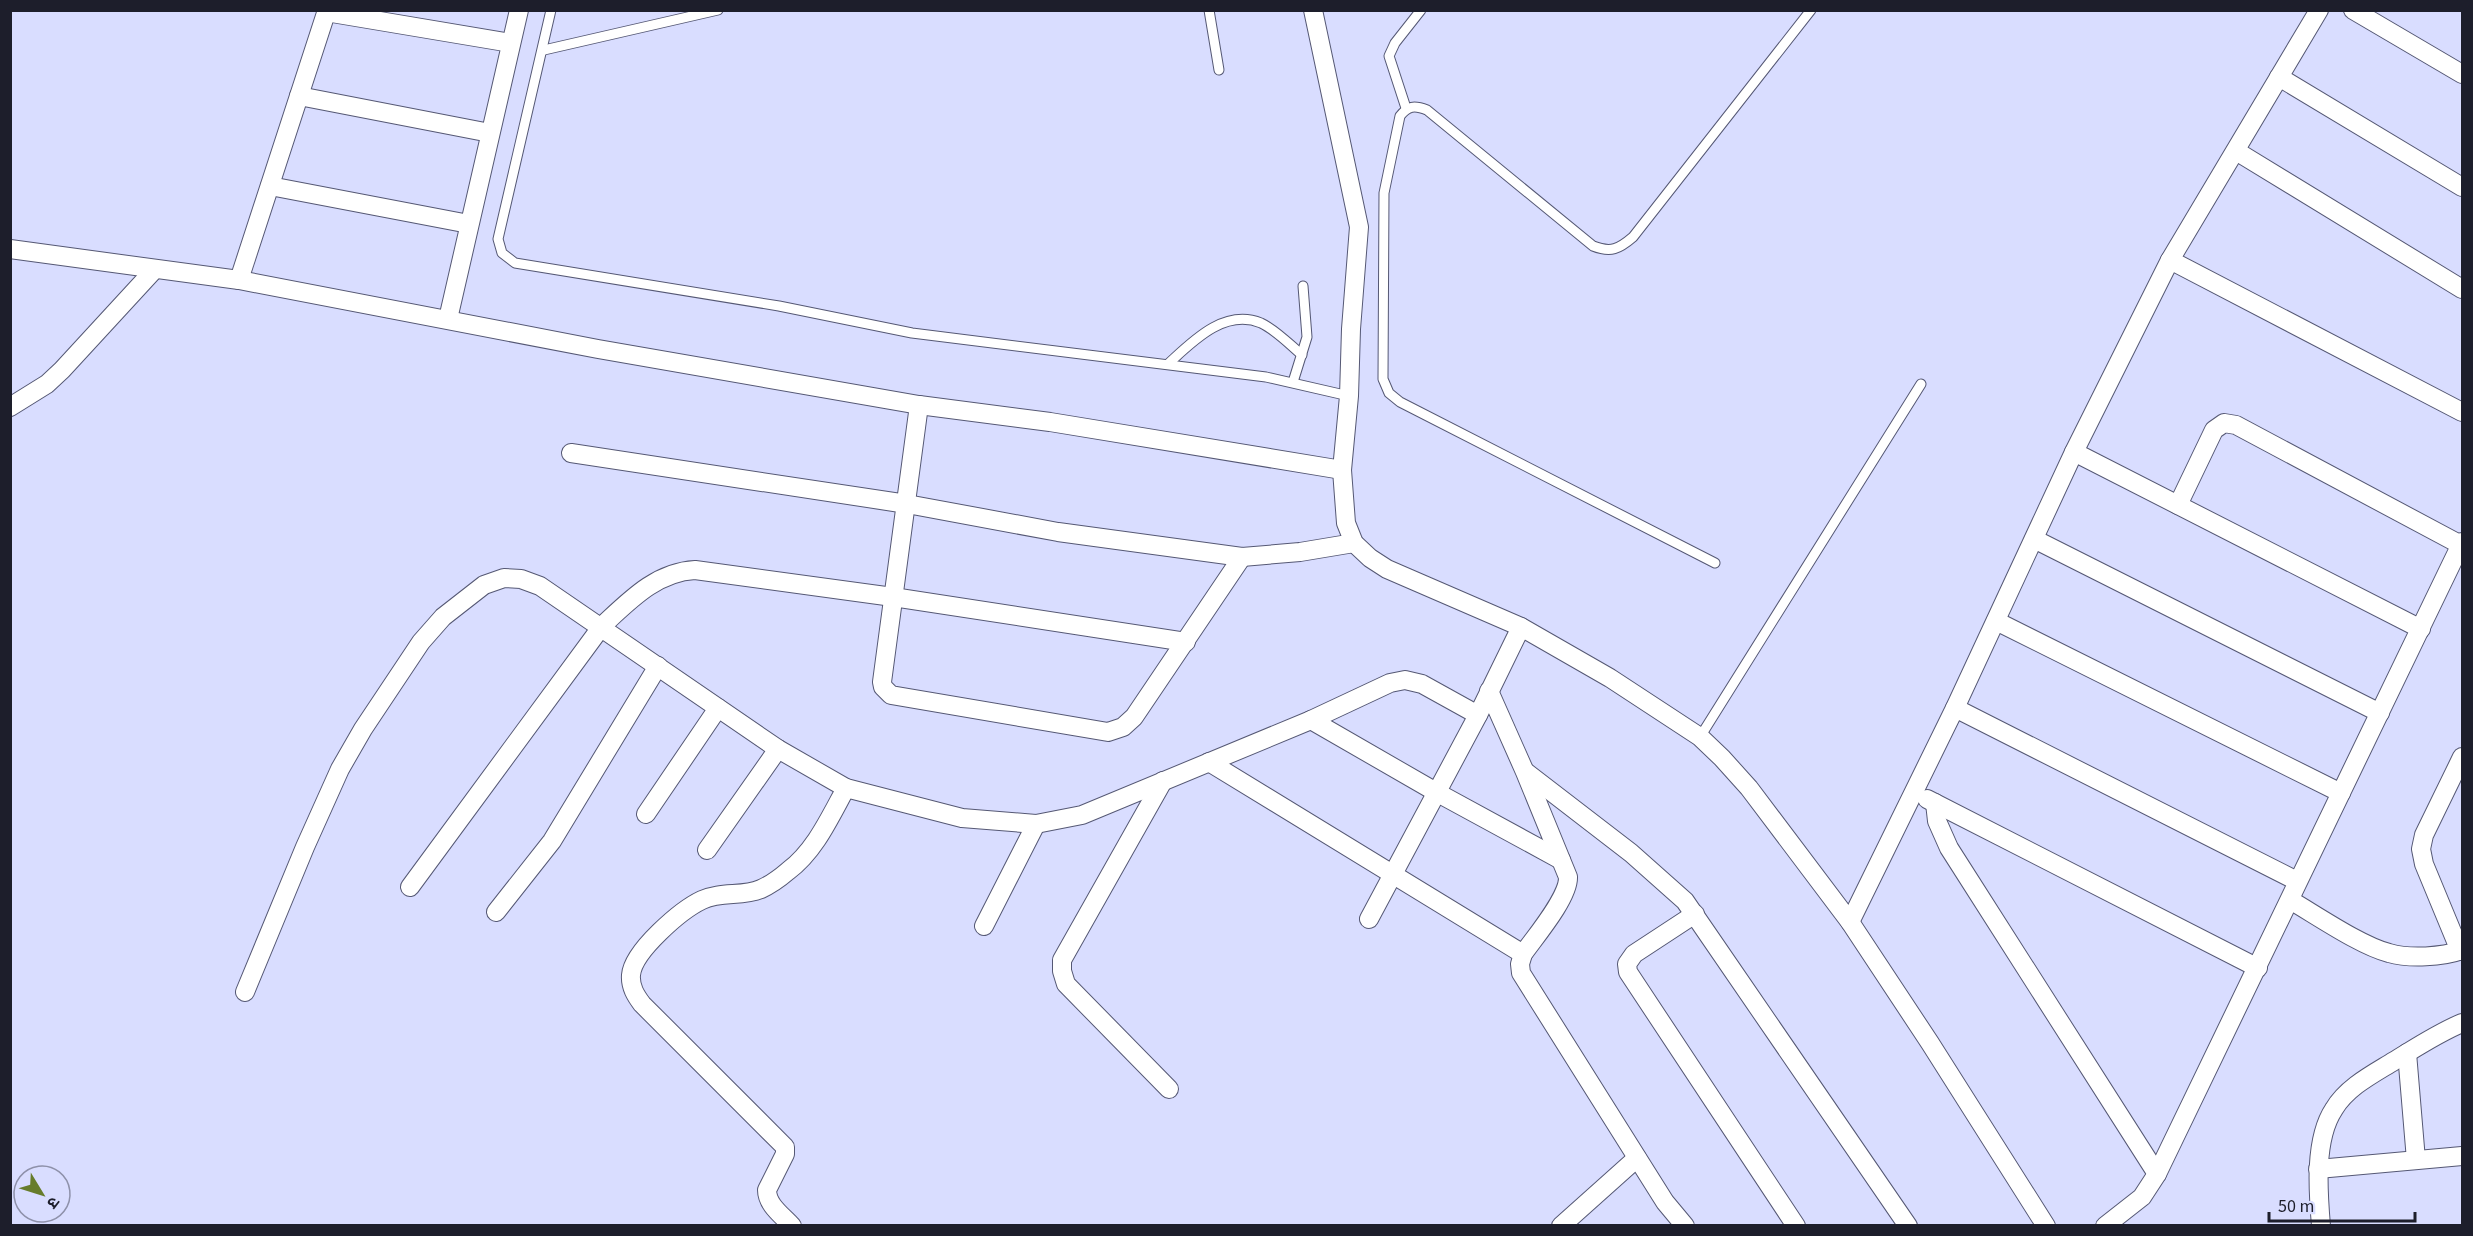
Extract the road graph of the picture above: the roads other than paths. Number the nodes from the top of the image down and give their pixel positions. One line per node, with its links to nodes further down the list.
1 (519, 10): 11 (street)
2 (551, 10): 12 (lane)
3 (718, 10): 12 (lane)
4 (1209, 10): 13 (lane)
5 (1313, 10): 34 (street)
6 (1421, 10): 17 (lane)
7 (1811, 10): 17 (lane)
8 (2319, 10): 15 (street)
9 (2352, 10): 14 (street)
10 (326, 11): 11 (street); 16 (street)
11 (511, 43): 18 (street)
12 (544, 50): 31 (lane)
13 (1219, 70)
14 (2463, 74)
15 (2279, 77): 19 (street); 21 (street)
16 (299, 96): 18 (street); 20 (street)
17 (1406, 108): 47 (lane)
18 (490, 133): 22 (street)
19 (2236, 151): 24 (street); 28 (street)
20 (270, 186): 22 (street); 26 (street)
21 (2463, 187)
22 (469, 224): 29 (street)
23 (10, 249): 25 (street)
24 (2170, 260): 37 (street); 38 (street)
25 (155, 269): 26 (street); 36 (street)
26 (239, 280): 29 (street)
27 (1303, 286): 30 (lane)
28 (2463, 289)
29 (447, 319): 35 (street)
30 (1302, 355): 31 (lane); 32 (lane)
31 (1168, 364): 32 (lane)
32 (1293, 382): 34 (lane)
33 (1921, 384): 61 (lane)
34 (1349, 396): 40 (street)
35 (919, 405): 40 (street); 41 (street)
36 (10, 407)
37 (2463, 412)
38 (2074, 452): 42 (street); 43 (street)
39 (571, 453): 41 (street)
40 (1342, 470): 44 (street)
41 (907, 504): 46 (street); 48 (street)
42 (2178, 505): 45 (street); 51 (street)
43 (2034, 539): 49 (street); 58 (street)
44 (1354, 543): 46 (street); 52 (street)
45 (2462, 544): 51 (street)
46 (1242, 556): 53 (street)
47 (1715, 563)
48 (893, 597): 50 (street); 53 (street); 53 (street)
49 (1996, 621): 57 (street); 70 (street)
50 (602, 626): 54 (street); 78 (street); 88 (street)
51 (2421, 628): 58 (street)
52 (1518, 633): 55 (street); 61 (street)
53 (1186, 642)
54 (658, 666): 56 (street); 80 (street)
55 (1489, 691): 59 (street); 65 (street)
56 (718, 708): 62 (street); 72 (street)
57 (1955, 708): 69 (street); 77 (street)
58 (2380, 713): 70 (street)
59 (1478, 715): 60 (street); 68 (street)
60 (1311, 720): 64 (street); 68 (street)
61 (1700, 737): 83 (street)
62 (778, 748): 67 (street); 74 (street)
63 (2463, 758): 85 (street)
64 (1209, 762): 66 (street); 76 (street)
65 (1525, 772): 75 (street); 81 (street)
66 (1163, 781): 73 (street); 91 (street)
67 (846, 789): 73 (street); 97 (street)
68 (1436, 792): 75 (street); 76 (street)
69 (1915, 793): 71 (street); 83 (street)
70 (2341, 794): 77 (street)
71 (1935, 803): 87 (street); 96 (street)
72 (646, 814)
73 (1036, 824): 84 (street)
74 (707, 850)
75 (1561, 860): 86 (street)
76 (1392, 875): 82 (street); 86 (street)
77 (2297, 881): 79 (street)
78 (410, 887)
79 (2290, 900): 85 (street); 87 (street)
80 (496, 912)
81 (1695, 914): 100 (street); 101 (street)
82 (1369, 919)
83 (1850, 922): 102 (street)
84 (984, 926)
85 (2461, 950)
86 (1523, 954): 93 (street)
87 (2258, 968): 96 (street)
88 (245, 992)
89 (2463, 1023): 90 (street)
90 (2407, 1053): 94 (street); 95 (street)
91 (1169, 1089)
92 (2463, 1156): 94 (street)
93 (1637, 1158): 98 (street); 99 (street)
94 (2416, 1160): 95 (street)
95 (2318, 1169): 104 (street)
96 (2157, 1174): 103 (street)
97 (792, 1226)
98 (1561, 1226)
99 (1685, 1226)
100 (1796, 1226)
101 (1908, 1226)
102 (2046, 1226)
103 (2105, 1226)
104 (2321, 1226)

